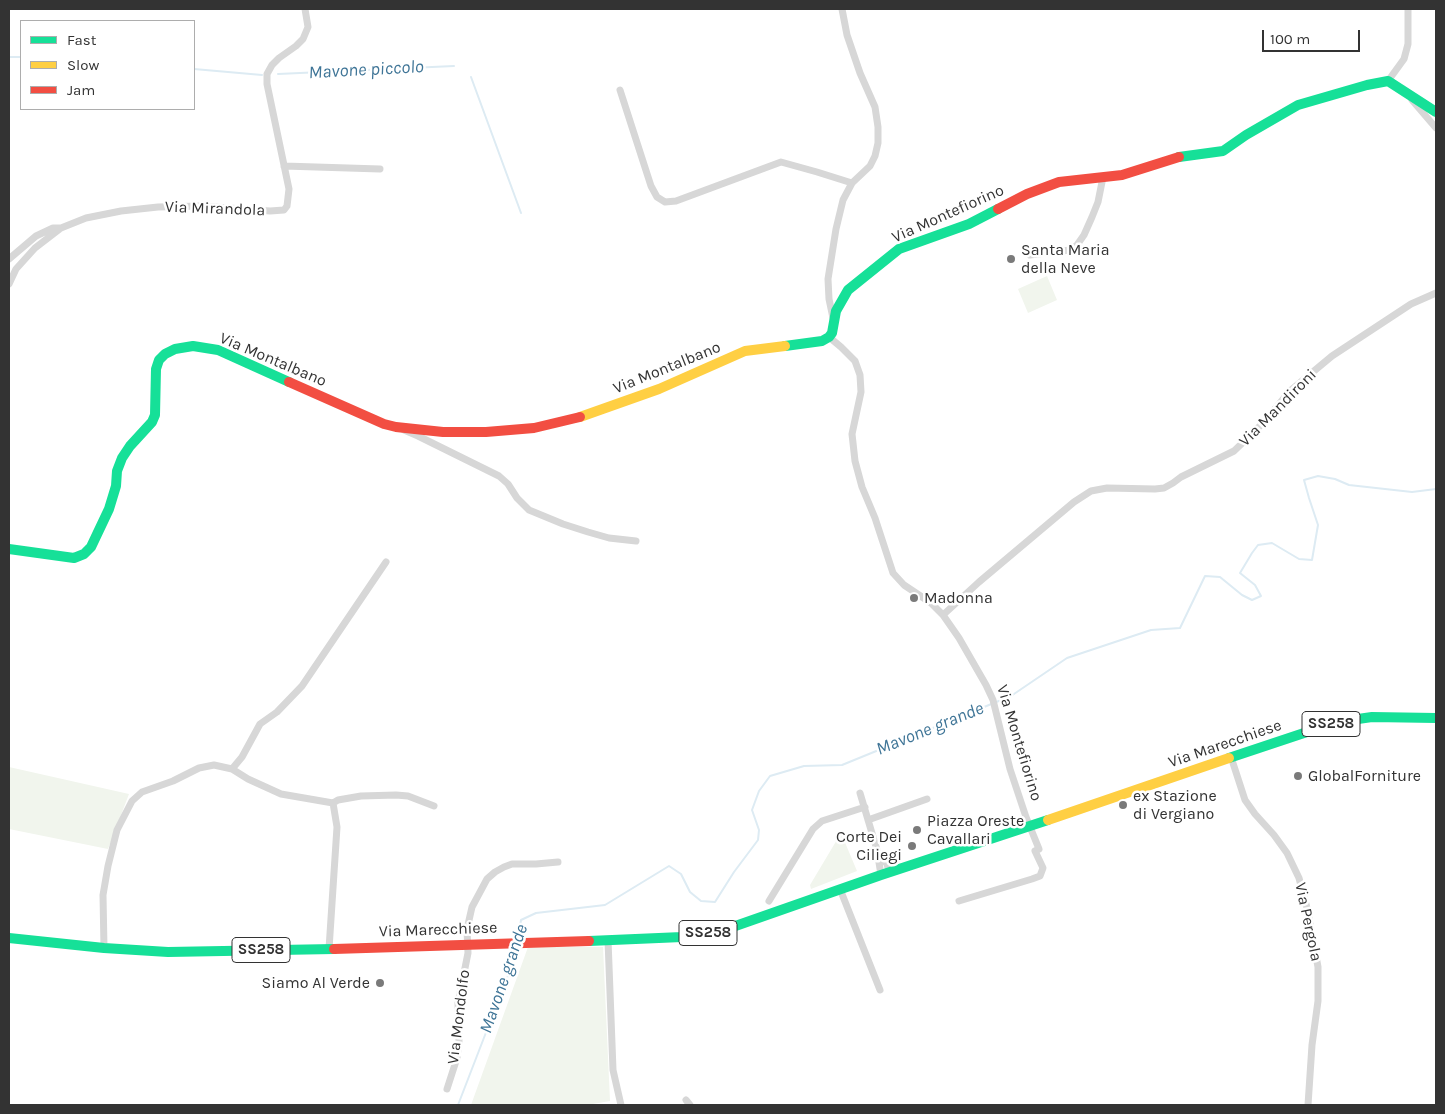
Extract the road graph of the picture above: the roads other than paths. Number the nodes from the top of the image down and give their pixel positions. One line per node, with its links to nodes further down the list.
1 (305, 9): 9 (street, Via Mirandola)
2 (842, 9): 12 (street)
3 (1408, 9): 4 (street)
4 (1388, 81): 6 (street); 11 (street, Via Montefiorino)
5 (620, 90): 12 (street)
6 (1405, 93): 7 (street); 8 (street)
7 (1436, 112)
8 (1435, 122)
9 (284, 166): 10 (street); 13 (street, Via Mirandola)
10 (380, 169)
11 (1103, 177): 14 (street); 18 (street, Via Montefiorino)
12 (852, 183): 18 (street)
13 (61, 228): 15 (street); 16 (street, Via Mirandola)
14 (1030, 255)
15 (9, 259)
16 (9, 284)
17 (1436, 293): 24 (street, Via Mandironi)
18 (834, 321): 19 (street, Via Montefiorino)
19 (829, 338): 20 (street, Via Montalbano); 24 (street, Via Montefiorino)
20 (396, 427): 21 (street, Via Montalbano); 22 (street, Via Montalbano)
21 (636, 541)
22 (9, 549)
23 (386, 562): 27 (street)
24 (943, 615): 34 (street, Via Montefiorino)
25 (1436, 718): 26 (street, Via Marecchiese / SS258)
26 (1231, 757): 34 (street, Via Marecchiese / SS258); 48 (street, Via Pergola)
27 (232, 769): 30 (street); 43 (street)
28 (860, 793): 32 (street)
29 (927, 798): 33 (street)
30 (333, 803): 31 (street); 44 (street)
31 (434, 806)
32 (865, 807): 33 (street); 38 (street)
33 (868, 820): 36 (street)
34 (1029, 826): 36 (street, Via Marecchiese / SS258); 39 (street)
35 (558, 862): 42 (street, Via Mondolfo)
36 (885, 874): 37 (street, Via Marecchiese / SS258)
37 (840, 889): 41 (street, Via Marecchiese / SS258); 45 (street)
38 (769, 901)
39 (959, 901)
40 (9, 938): 43 (street, Via Marecchiese / SS258)
41 (608, 940): 42 (street, Via Marecchiese / SS258); 47 (street)
42 (467, 944): 44 (street, Via Marecchiese / SS258); 46 (street, Via Mondolfo)
43 (104, 948): 44 (street, Via Marecchiese / SS258)
44 (329, 949)
45 (880, 990)
46 (447, 1089)
47 (621, 1105)
48 (1308, 1105)

